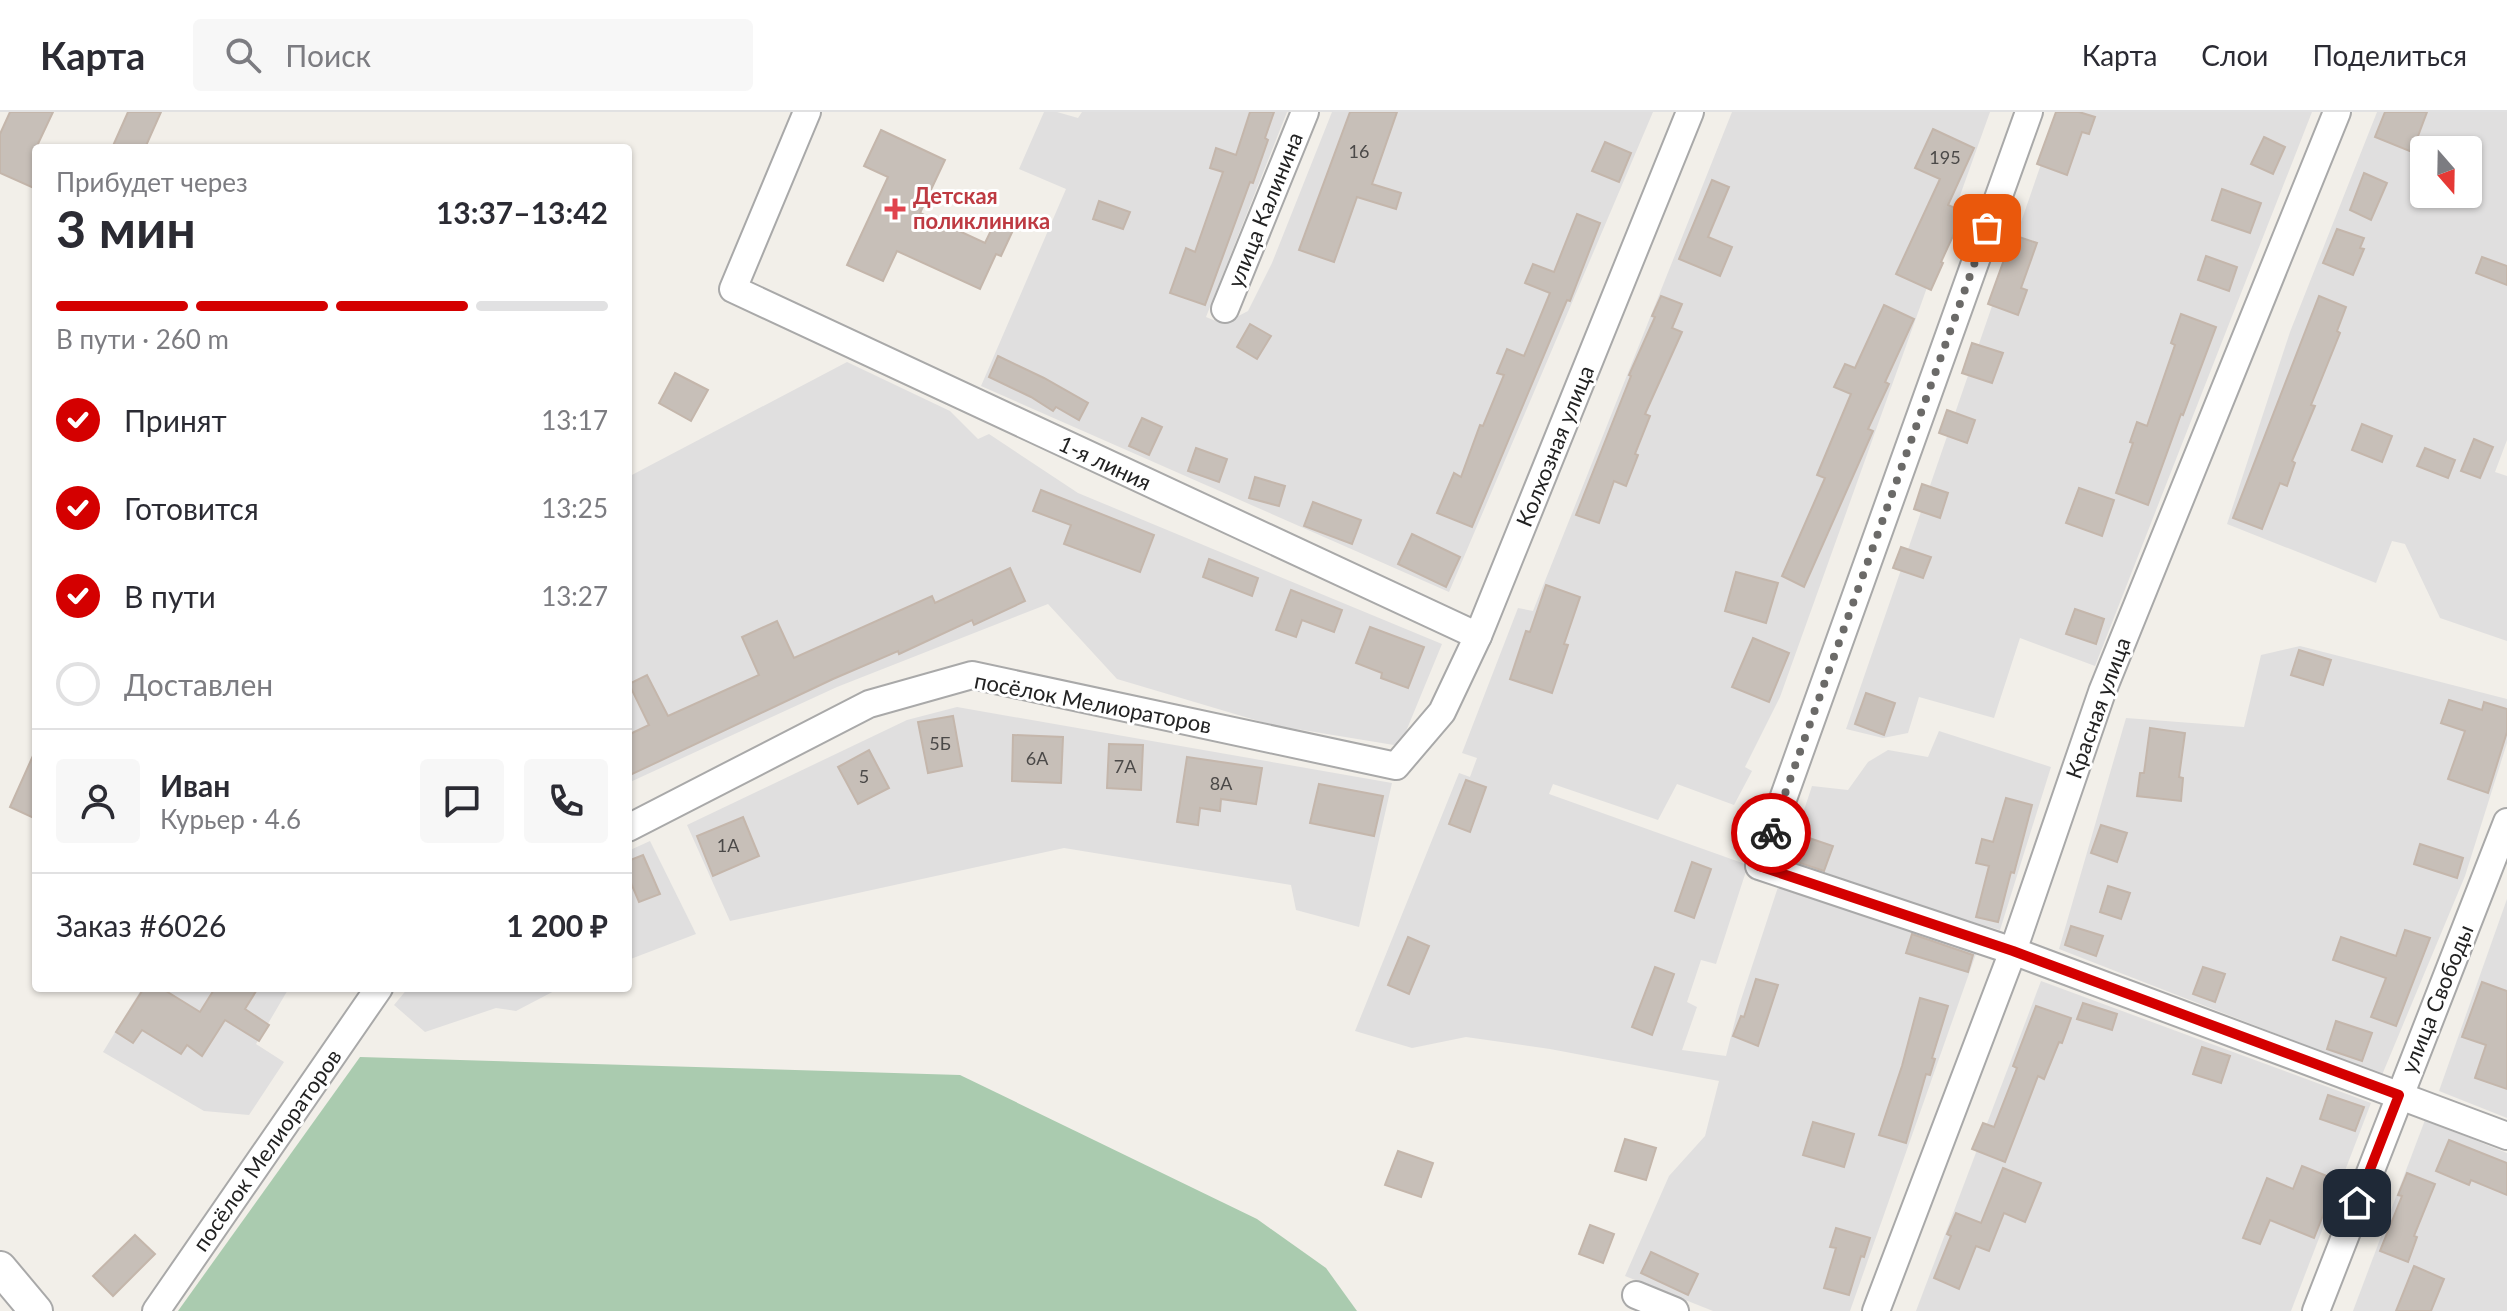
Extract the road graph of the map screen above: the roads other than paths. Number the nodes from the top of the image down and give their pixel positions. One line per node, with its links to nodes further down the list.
1 (1305, 112): 6 (street, улица Калинина)
2 (1690, 112): 7 (street, Колхозная улица)
3 (2029, 112): 11 (street)
4 (2337, 112): 11 (street, Красная улица)
5 (801, 114): 7 (street, 1-я линия)
6 (1225, 309)
7 (1478, 636): 8 (street, Колхозная улица)
8 (1396, 766): 10 (street, посёлок Мелиораторов)
9 (2507, 822): 13 (street, улица Свободы)
10 (632, 826)
11 (2013, 951): 13 (street); 20 (street, Красная улица)
12 (376, 992): 18 (street, посёлок Мелиораторов)
13 (2399, 1095): 14 (street); 21 (street, улица Свободы)
14 (2507, 1136)
15 (0, 1268): 17 (street)
16 (1636, 1295): 19 (street)
17 (36, 1311)
18 (156, 1311)
19 (1675, 1311)
20 (1876, 1311)
21 (2316, 1311)

